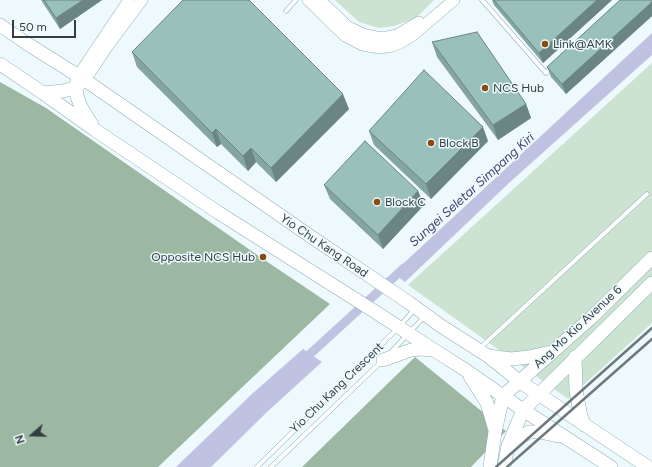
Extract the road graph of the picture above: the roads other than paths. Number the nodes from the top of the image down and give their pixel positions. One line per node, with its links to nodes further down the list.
1 (142, 0): 7 (street)
2 (296, 0): 8 (lane)
3 (308, 0): 10 (street)
4 (320, 0): 10 (street)
5 (483, 0): 11 (lane)
6 (449, 1): 10 (street)
7 (129, 6): 13 (street)
8 (286, 11)
9 (0, 25): 13 (main road, Yio Chu Kang Road)
10 (411, 31)
11 (557, 63)
12 (0, 64): 14 (main road)
13 (80, 81): 14 (main road); 15 (main road); 19 (main road, Yio Chu Kang Road)
14 (43, 93): 15 (main road)
15 (95, 130): 20 (main road)
16 (647, 194): 23 (lane)
17 (652, 258): 22 (main road, Ang Mo Kio Avenue 6)
18 (652, 283): 24 (main road, Ang Mo Kio Avenue 6)
19 (421, 311): 20 (lane, Yio Chu Kang Crescent); 20 (lane, Yio Chu Kang Crescent); 23 (main road, Yio Chu Kang Road)
20 (404, 330): 21 (main road); 25 (lane, Yio Chu Kang Crescent); 35 (lane, Yio Chu Kang Crescent)
21 (434, 350): 25 (main road); 26 (main road)
22 (553, 351): 23 (main road); 27 (main road, Ang Mo Kio Avenue 6)
23 (484, 353): 27 (main road, Yio Chu Kang Road)
24 (575, 357): 28 (main road, Ang Mo Kio Avenue 6); 31 (main road)
25 (383, 360): 36 (lane, Yio Chu Kang Crescent)
26 (467, 371): 29 (main road); 32 (main road)
27 (519, 381): 28 (main road, Yio Chu Kang Road); 29 (main road, Ang Mo Kio Avenue 6)
28 (538, 394): 30 (main road, Ang Mo Kio Avenue 6); 31 (main road, Yio Chu Kang Road)
29 (503, 396): 30 (main road); 32 (main road)
30 (523, 410): 33 (main road); 34 (main road)
31 (584, 425): 40 (main road, Yio Chu Kang Road)
32 (496, 432): 37 (main road)
33 (565, 437): 34 (main road); 39 (main road)
34 (508, 446): 38 (main road)
35 (257, 467)
36 (271, 467)
37 (490, 467)
38 (504, 467)
39 (611, 467)
40 (648, 467)

